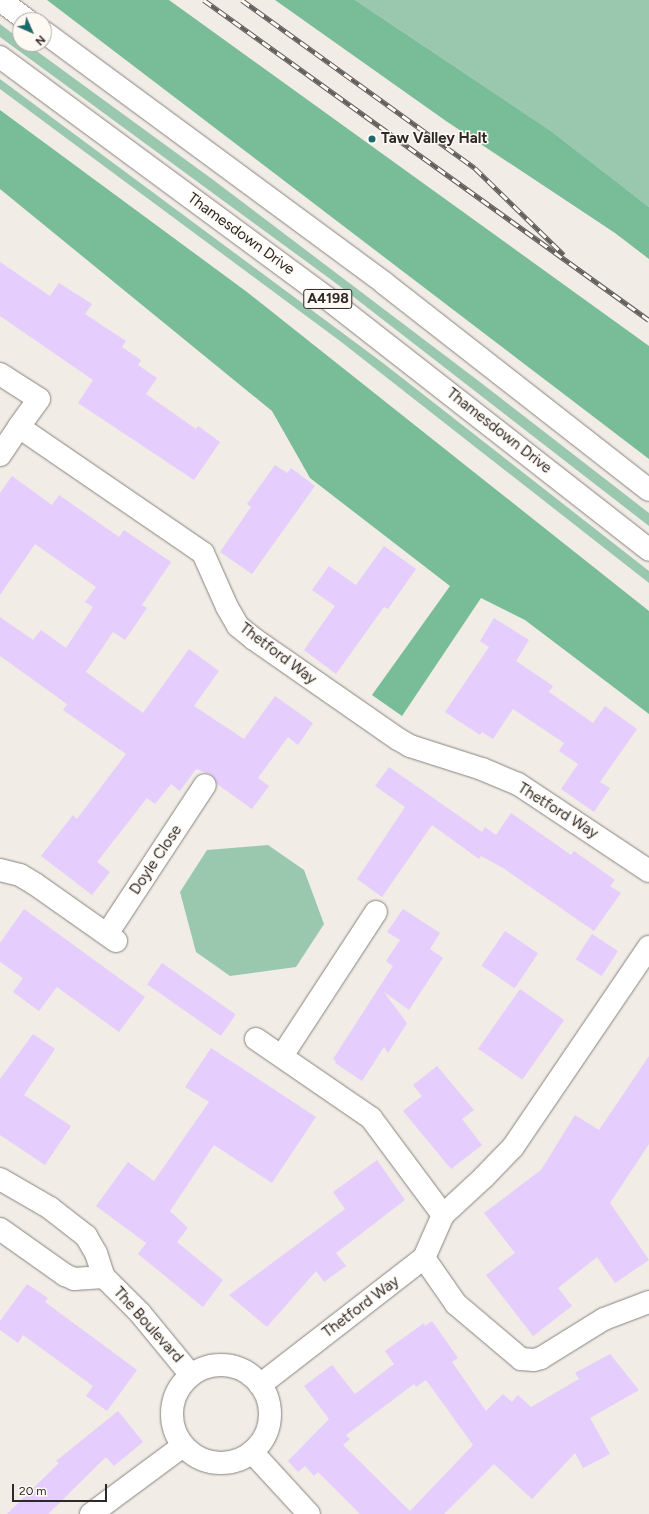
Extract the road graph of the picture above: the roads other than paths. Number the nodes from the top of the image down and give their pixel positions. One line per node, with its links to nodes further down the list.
1 (0, 0): 2 (street)
2 (17, 12)
3 (52, 38): 8 (street, A4198)
4 (0, 57): 9 (street, Thamesdown Drive / A4198)
5 (0, 374): 6 (street)
6 (19, 427): 7 (street); 12 (street, Thetford Way)
7 (0, 455)
8 (649, 490)
9 (649, 550)
10 (205, 785): 11 (street, Doyle Close)
11 (0, 870)
12 (649, 871)
13 (376, 912): 16 (street)
14 (649, 947): 18 (street, Thetford Way)
15 (256, 1039): 16 (street)
16 (282, 1056): 18 (street)
17 (0, 1179): 21 (street, The Boulevard)
18 (443, 1215): 20 (street, Thetford Way)
19 (0, 1229): 21 (street, The Boulevard)
20 (424, 1258): 22 (street); 24 (street, Thetford Way)
21 (104, 1277): 23 (street, The Boulevard)
22 (649, 1302)
23 (191, 1375): 24 (street, The Boulevard); 25 (street, The Boulevard)
24 (260, 1385): 26 (street, The Boulevard)
25 (183, 1446): 26 (street, The Boulevard); 27 (street)
26 (252, 1452): 28 (street)
27 (91, 1514)
28 (309, 1514)

